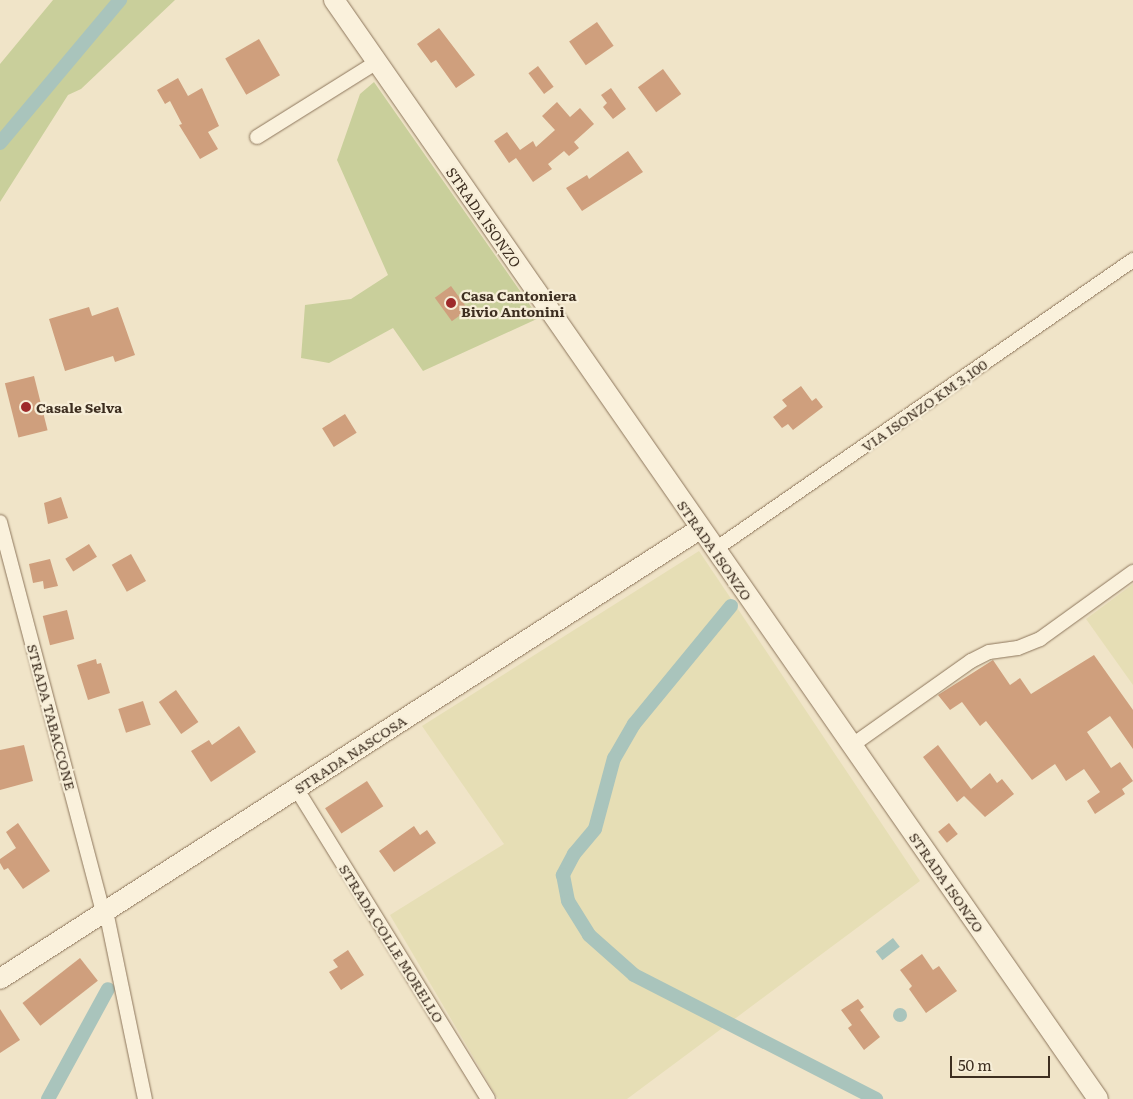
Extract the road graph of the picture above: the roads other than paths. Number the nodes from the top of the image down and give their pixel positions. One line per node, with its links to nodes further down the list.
1 (334, 0): 2 (main road, STRADA ISONZO)
2 (377, 62): 3 (street); 6 (main road, STRADA ISONZO)
3 (257, 137)
4 (1133, 260): 7 (street, VIA ISONZO KM 3,100)
5 (0, 522): 11 (street, STRADA TABACCONE)
6 (700, 529): 7 (main road, STRADA ISONZO); 10 (main road, STRADA NASCOSA)
7 (714, 550): 9 (main road, STRADA ISONZO)
8 (1133, 572): 9 (street)
9 (851, 746): 15 (main road, STRADA ISONZO)
10 (296, 788): 11 (main road, STRADA NASCOSA); 14 (street, STRADA COLLE MORELLO)
11 (105, 912): 12 (main road, STRADA NASCOSA); 13 (street, STRADA TABACCONE)
12 (0, 980)
13 (145, 1099)
14 (488, 1099)
15 (1098, 1099)

